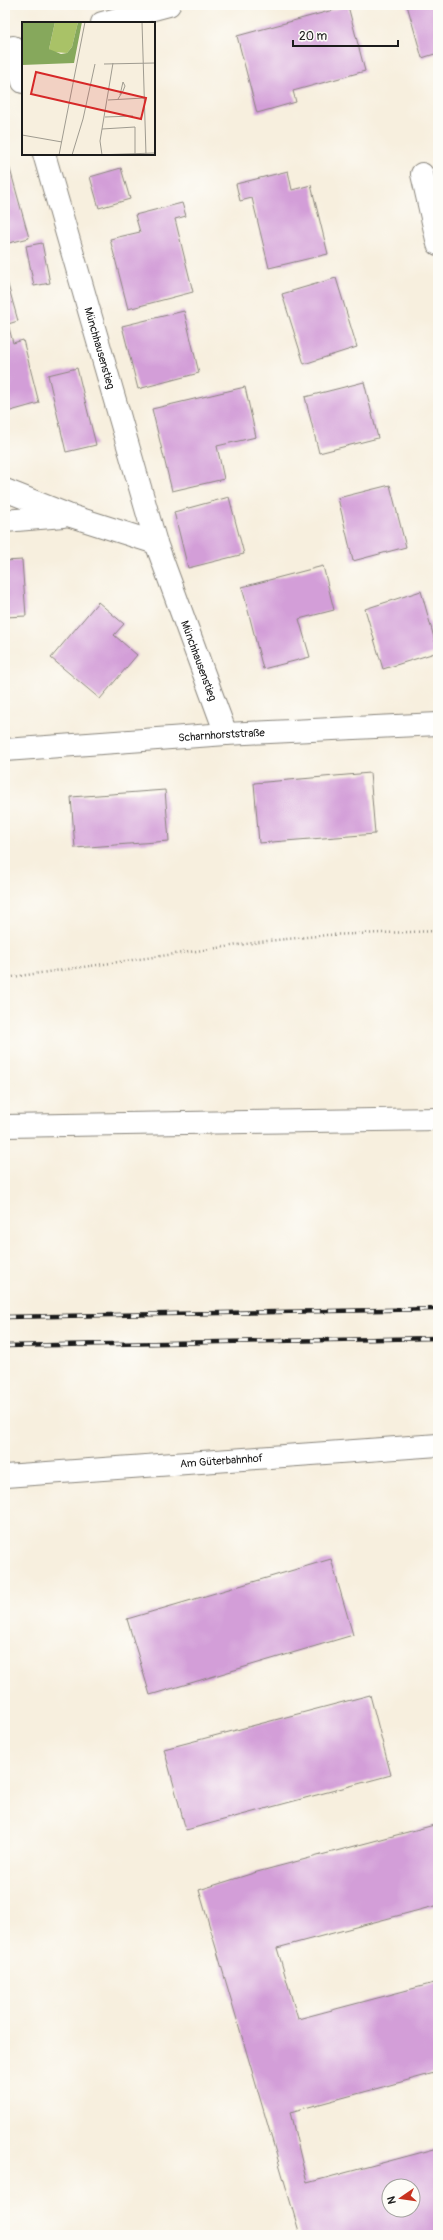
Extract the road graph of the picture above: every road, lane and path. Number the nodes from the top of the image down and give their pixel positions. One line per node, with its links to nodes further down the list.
1 (169, 5): 2 (street)
2 (106, 22)
3 (14, 47): 4 (street)
4 (22, 78)
5 (44, 155): 11 (street, Münchhausenstieg)
6 (422, 174): 7 (street)
7 (438, 244)
8 (5, 490): 9 (street)
9 (68, 515): 10 (street); 11 (street)
10 (5, 521)
11 (156, 543): 13 (street, Münchhausenstieg)
12 (438, 724): 13 (street, Scharnhorststraße)
13 (226, 734): 14 (street, Scharnhorststraße)
14 (5, 750)
15 (438, 930): 16 (path)
16 (5, 978)
17 (438, 1119): 18 (street)
18 (5, 1126)
19 (438, 1445): 20 (street, Am Güterbahnhof)
20 (5, 1476)

